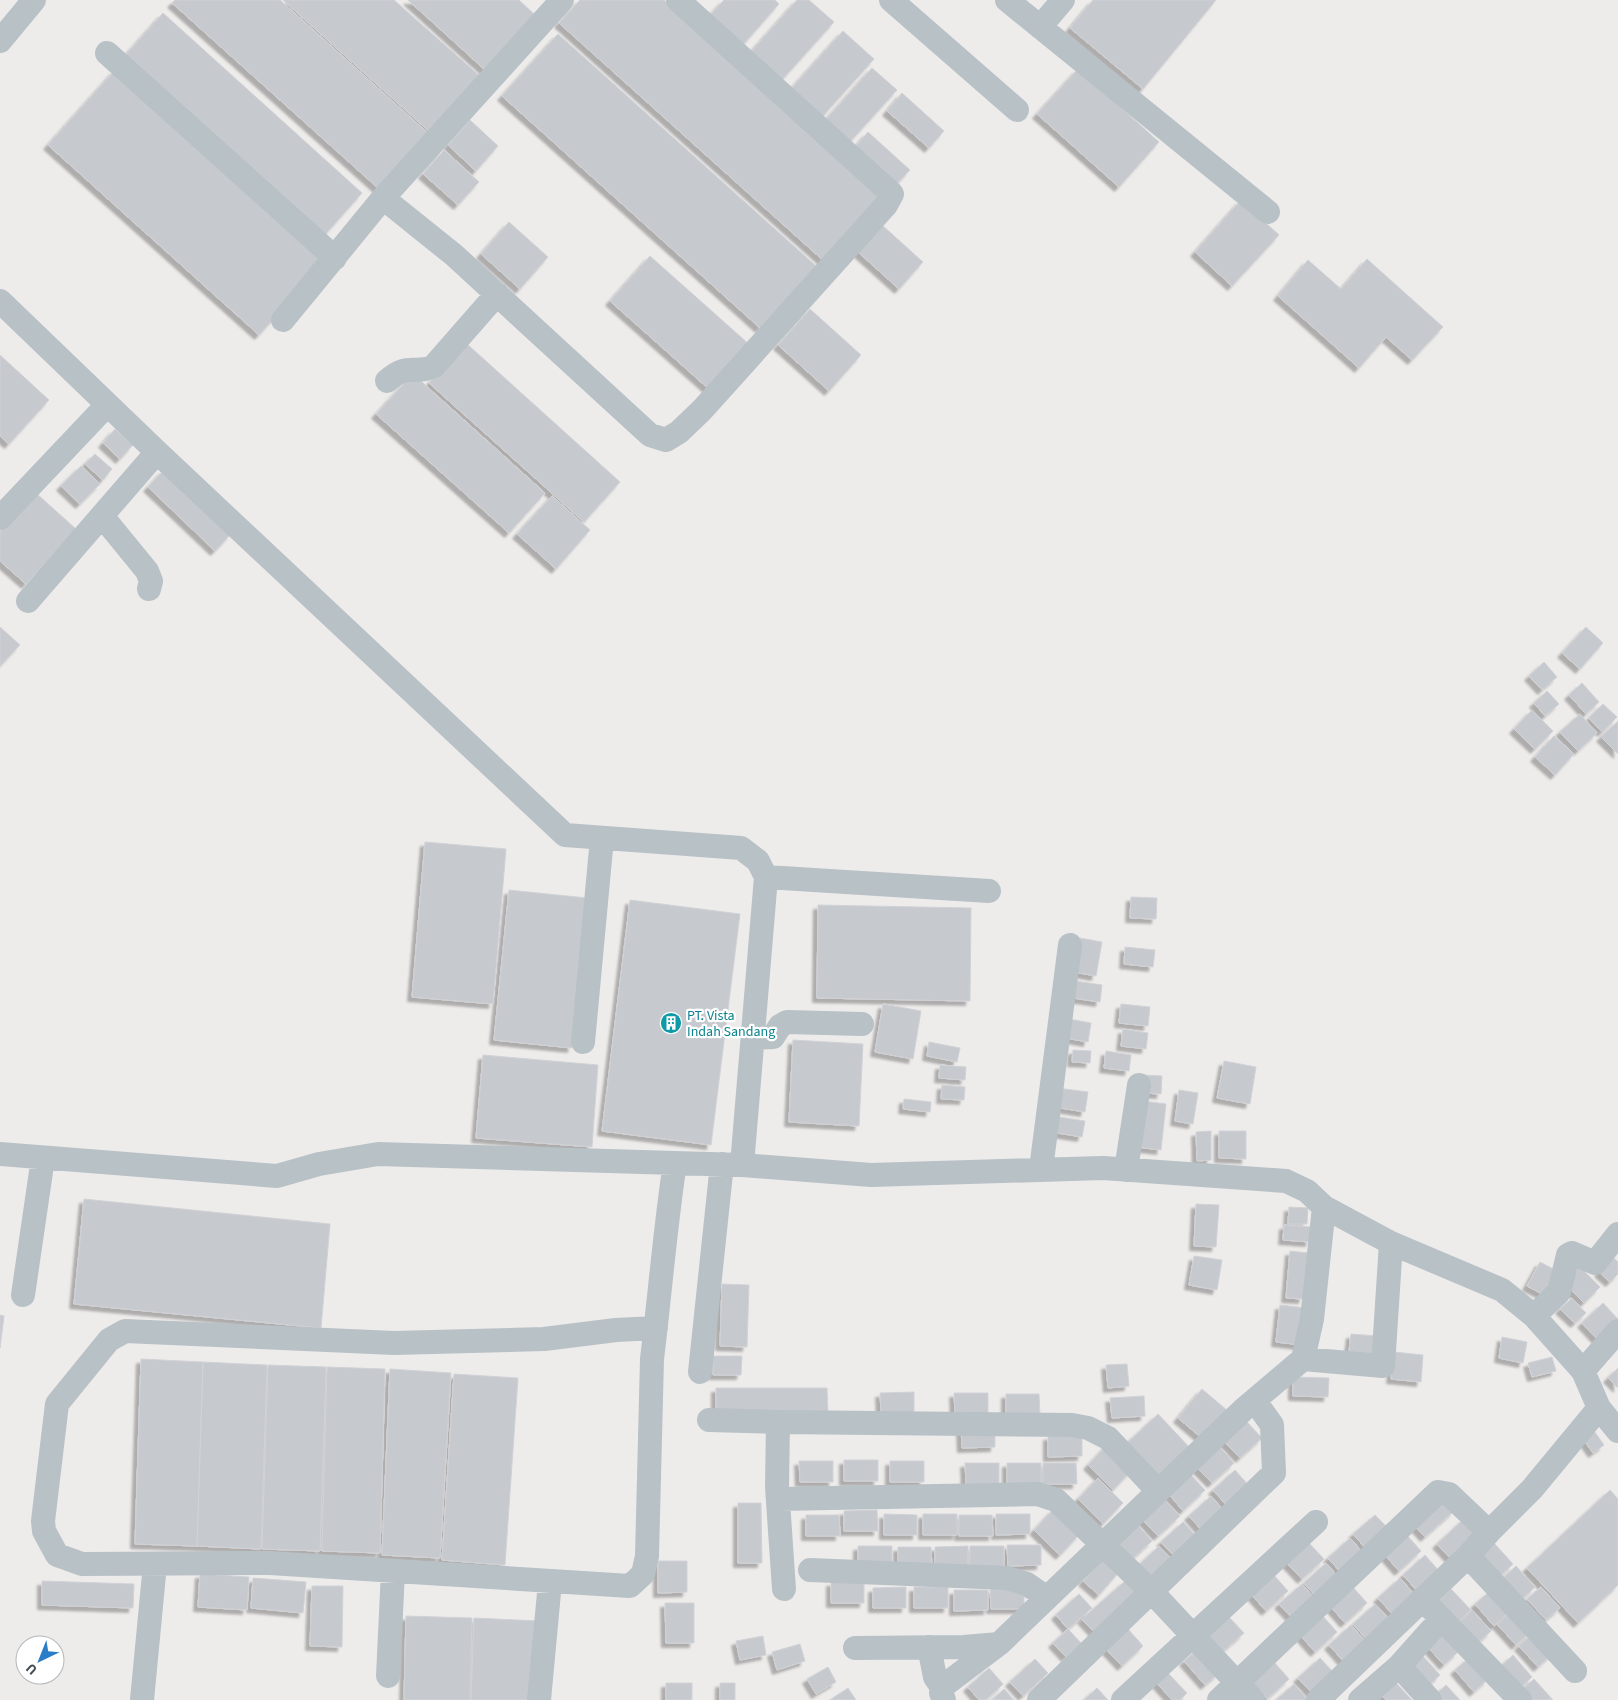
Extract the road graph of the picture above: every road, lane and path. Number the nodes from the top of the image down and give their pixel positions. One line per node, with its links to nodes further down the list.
1 (34, 0): 8 (street)
2 (562, 0): 11 (street)
3 (678, 0): 14 (street)
4 (891, 0): 10 (street)
5 (1007, 0): 7 (street)
6 (1063, 0): 7 (street)
7 (1040, 28): 12 (street)
8 (0, 41)
9 (107, 53): 13 (street)
10 (1017, 110)
11 (383, 198): 13 (street); 14 (street)
12 (1268, 212)
13 (335, 258): 16 (street)
14 (497, 294): 17 (street)
15 (0, 301): 18 (street)
16 (283, 320)
17 (387, 381)
18 (107, 405): 19 (street); 21 (street)
19 (157, 452): 20 (street); 24 (street)
20 (102, 516): 22 (street); 23 (street)
21 (0, 518)
22 (149, 589)
23 (28, 602)
24 (602, 838): 25 (street); 30 (street)
25 (766, 877): 26 (street); 29 (street)
26 (989, 891)
27 (1070, 945): 36 (street)
28 (862, 1024): 29 (street)
29 (753, 1038): 35 (street)
30 (583, 1042)
31 (1139, 1085): 37 (street)
32 (0, 1154): 33 (street)
33 (43, 1158): 34 (street); 41 (street)
34 (675, 1163): 35 (street); 43 (street)
35 (732, 1165): 36 (street); 47 (street)
36 (1041, 1169): 37 (street)
37 (1126, 1170): 38 (street)
38 (1324, 1207): 40 (street); 45 (street)
39 (1618, 1234): 42 (street)
40 (1391, 1243): 42 (street); 45 (street)
41 (23, 1295)
42 (1534, 1316): 46 (street)
43 (656, 1328): 59 (street); 62 (street)
44 (1618, 1331): 46 (street)
45 (1303, 1359): 48 (street)
46 (1583, 1371): 49 (street)
47 (700, 1372)
48 (1255, 1401): 53 (street); 64 (street)
49 (1599, 1408): 52 (street); 56 (street)
50 (709, 1420): 51 (street)
51 (778, 1422): 53 (street); 54 (street)
52 (1618, 1431)
53 (1158, 1491): 57 (street)
54 (778, 1499): 57 (street); 63 (street)
55 (1316, 1522): 68 (street)
56 (1489, 1532): 58 (street); 75 (street)
57 (1102, 1544): 64 (street); 65 (street)
58 (1468, 1556): 66 (street); 73 (street)
59 (154, 1564): 61 (street); 78 (street)
60 (810, 1570): 65 (street)
61 (393, 1572): 62 (street); 74 (street)
62 (550, 1582): 79 (street)
63 (784, 1590)
64 (1152, 1592): 68 (street); 80 (street)
65 (1047, 1598): 69 (street)
66 (1422, 1599): 67 (street); 77 (street)
67 (1441, 1619): 72 (street); 86 (street)
68 (1193, 1634): 75 (street); 81 (street)
69 (999, 1644): 70 (street); 76 (street)
70 (929, 1647): 71 (street); 76 (street)
71 (855, 1648)
72 (1399, 1666): 84 (street); 85 (street)
73 (1575, 1671)
74 (388, 1676)
75 (1237, 1683): 82 (street); 83 (street)
76 (943, 1693)
77 (1330, 1696)
78 (142, 1700)
79 (539, 1700)
80 (1039, 1700)
81 (1123, 1700)
82 (1219, 1700)
83 (1253, 1700)
84 (1360, 1700)
85 (1430, 1700)
86 (1520, 1700)

